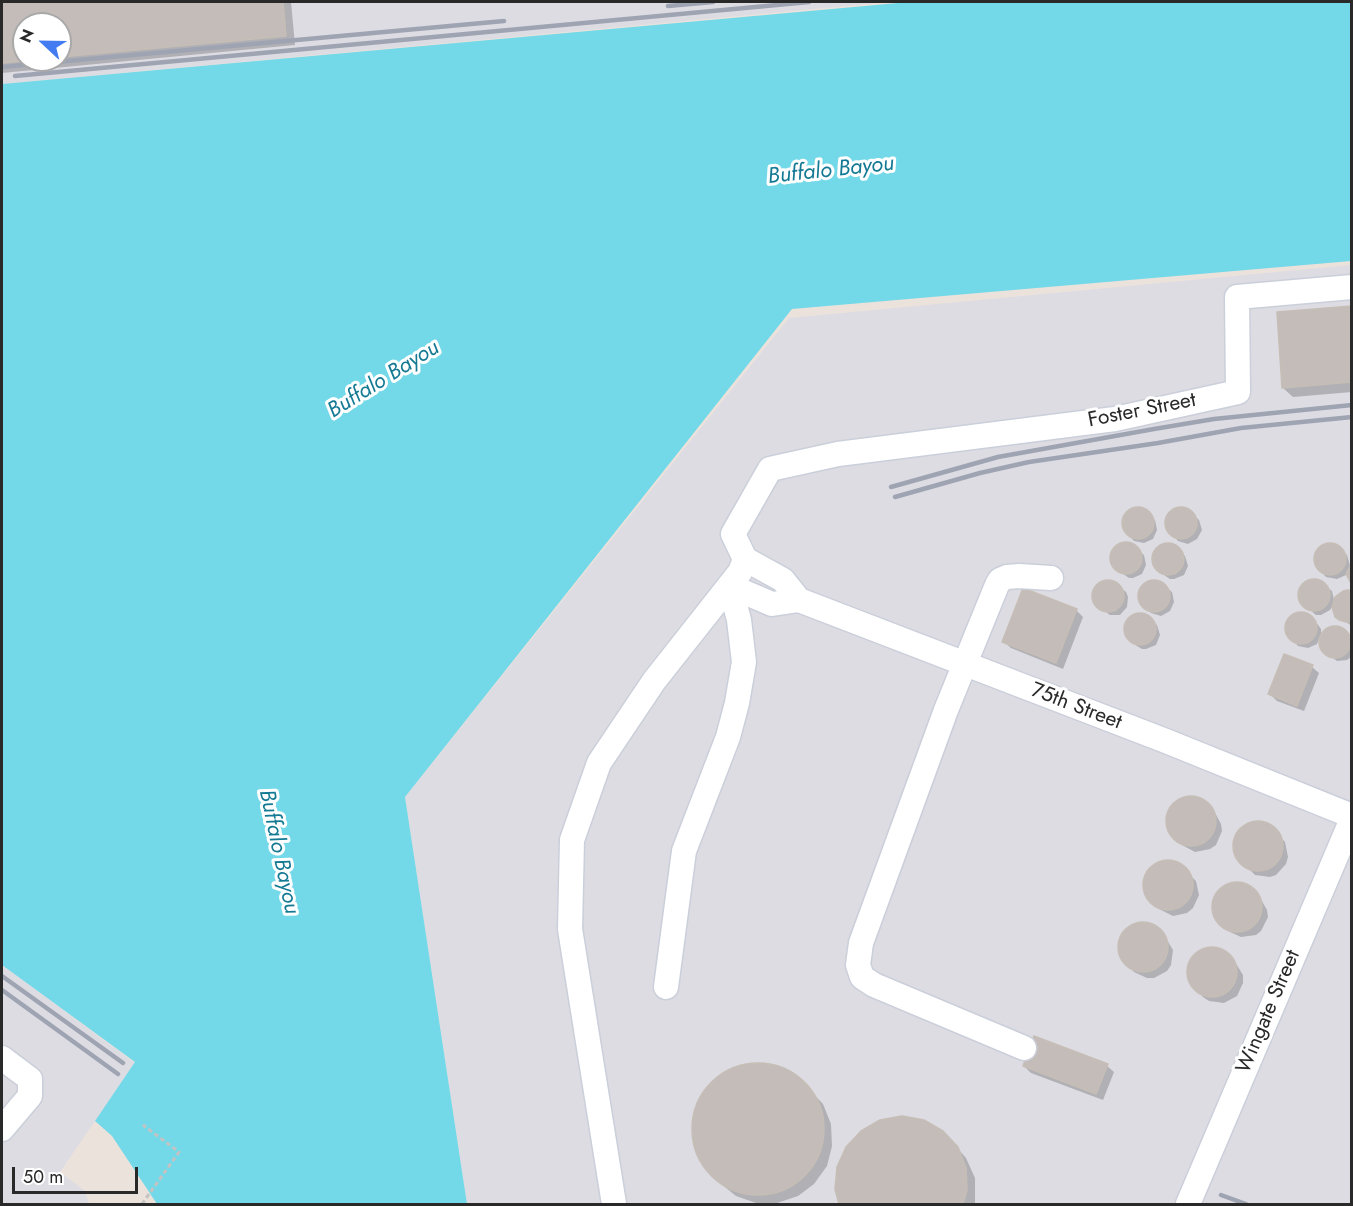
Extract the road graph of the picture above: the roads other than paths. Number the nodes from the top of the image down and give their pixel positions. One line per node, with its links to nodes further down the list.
1 (1352, 287): 2 (street, Foster Street)
2 (745, 560): 4 (street); 5 (street)
3 (1051, 578): 6 (street)
4 (730, 586): 5 (street); 8 (street); 12 (street)
5 (799, 600): 6 (street, 75th Street)
6 (964, 664): 7 (street, 75th Street); 9 (street)
7 (1352, 818): 13 (street, Wingate Street)
8 (666, 987)
9 (1024, 1048)
10 (2, 1058): 11 (street)
11 (2, 1129)
12 (614, 1204)
13 (1188, 1204)

